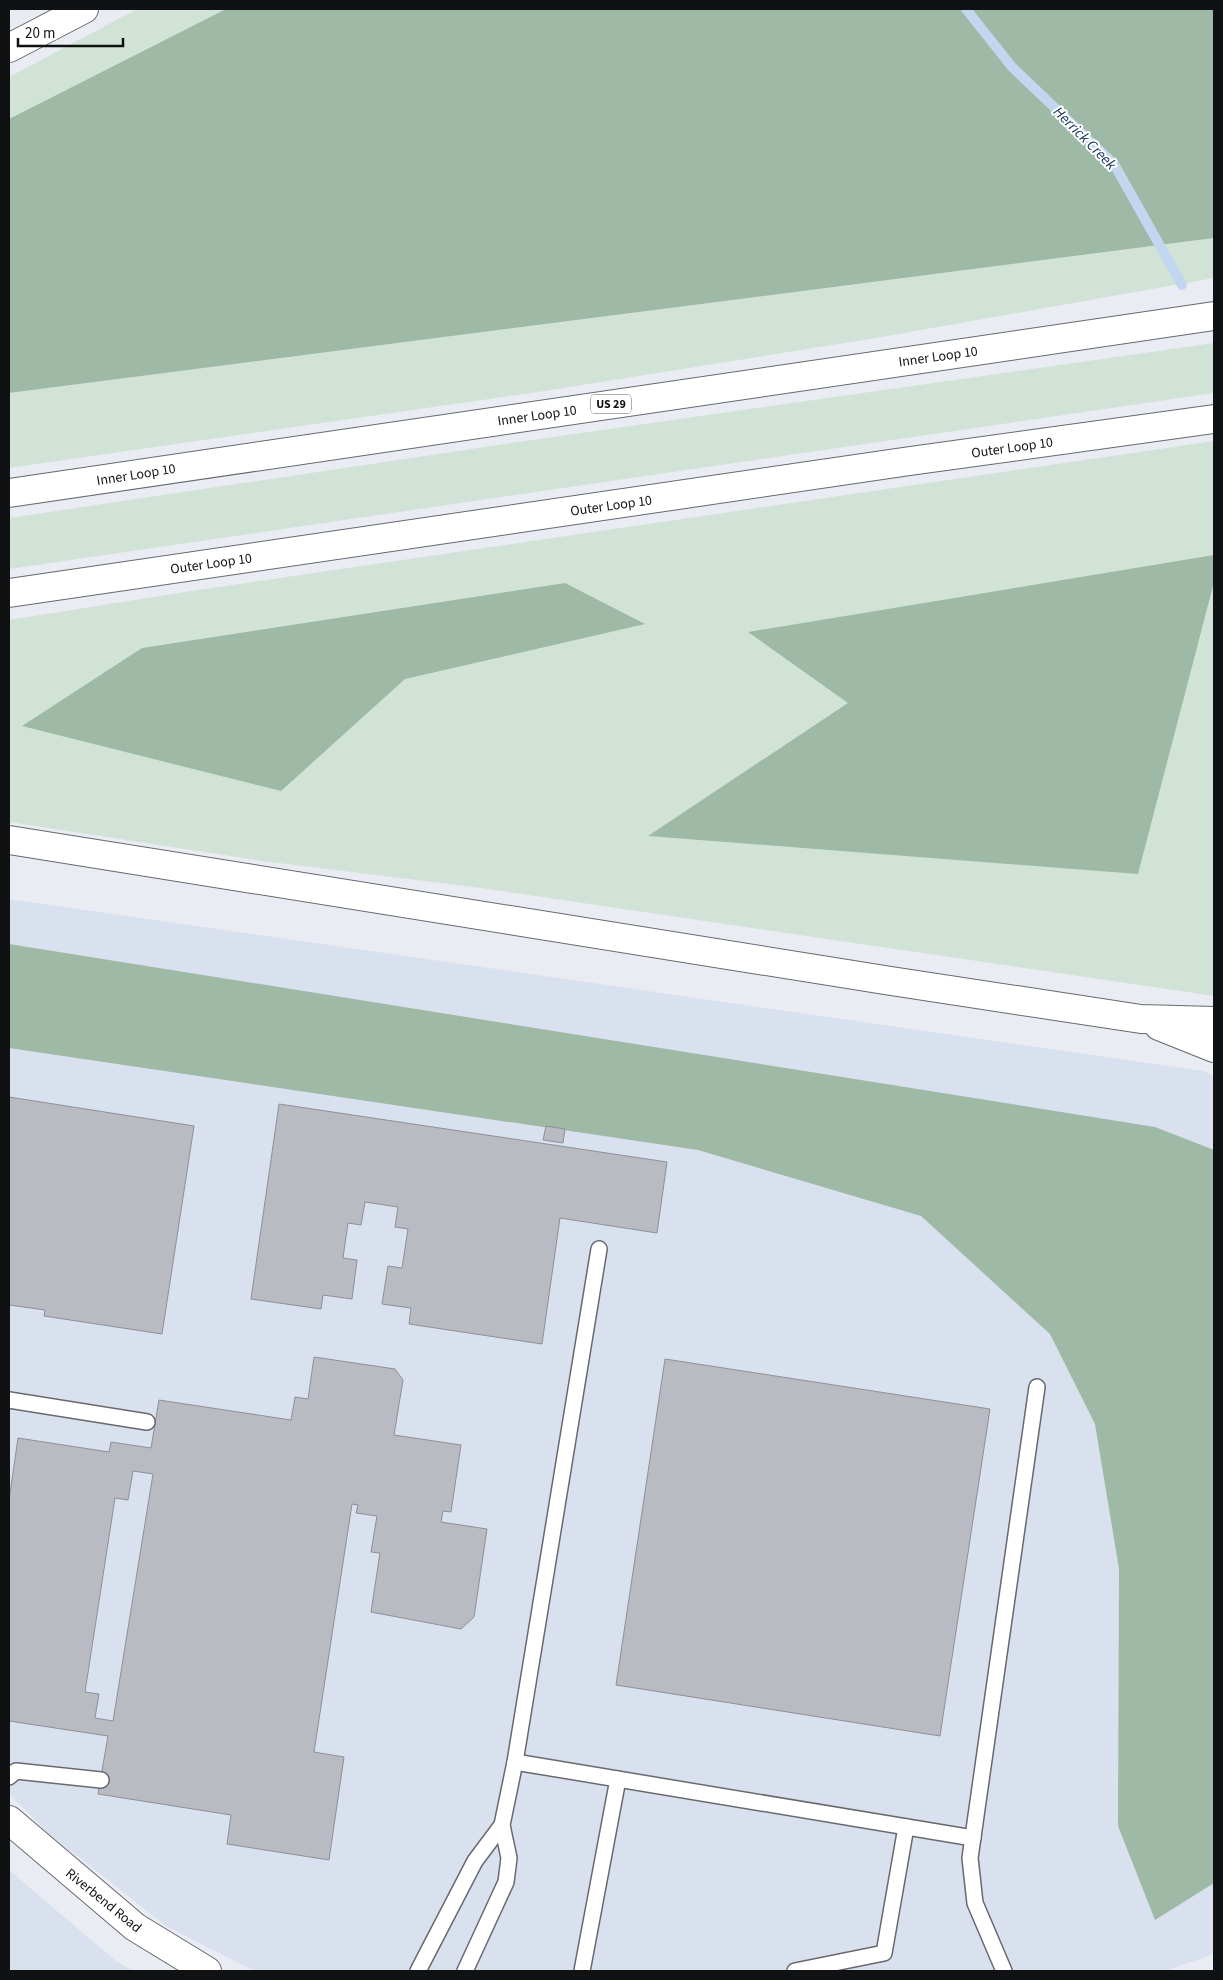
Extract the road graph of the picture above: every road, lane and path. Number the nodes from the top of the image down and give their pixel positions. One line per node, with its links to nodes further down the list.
1 (84, 9): 2 (main road)
2 (9, 48)
3 (1214, 316): 5 (main road, Inner Loop 10 / US 29)
4 (1214, 420): 6 (main road, Outer Loop 10)
5 (9, 493)
6 (9, 593)
7 (9, 840): 8 (main road)
8 (1141, 1019): 9 (main road); 10 (main road)
9 (1214, 1021)
10 (1214, 1048)
11 (599, 1249): 15 (lane)
12 (1037, 1387): 22 (lane)
13 (9, 1400): 14 (lane)
14 (147, 1422)
15 (515, 1762): 17 (lane); 20 (lane)
16 (9, 1777): 18 (lane)
17 (618, 1779): 21 (lane); 26 (lane)
18 (101, 1780)
19 (9, 1820): 23 (main road, Riverbend Road)
20 (502, 1824): 24 (lane); 25 (lane)
21 (906, 1827): 22 (lane); 27 (lane)
22 (973, 1838): 28 (lane)
23 (207, 1971)
24 (418, 1971)
25 (465, 1971)
26 (582, 1971)
27 (795, 1971)
28 (1004, 1971)

